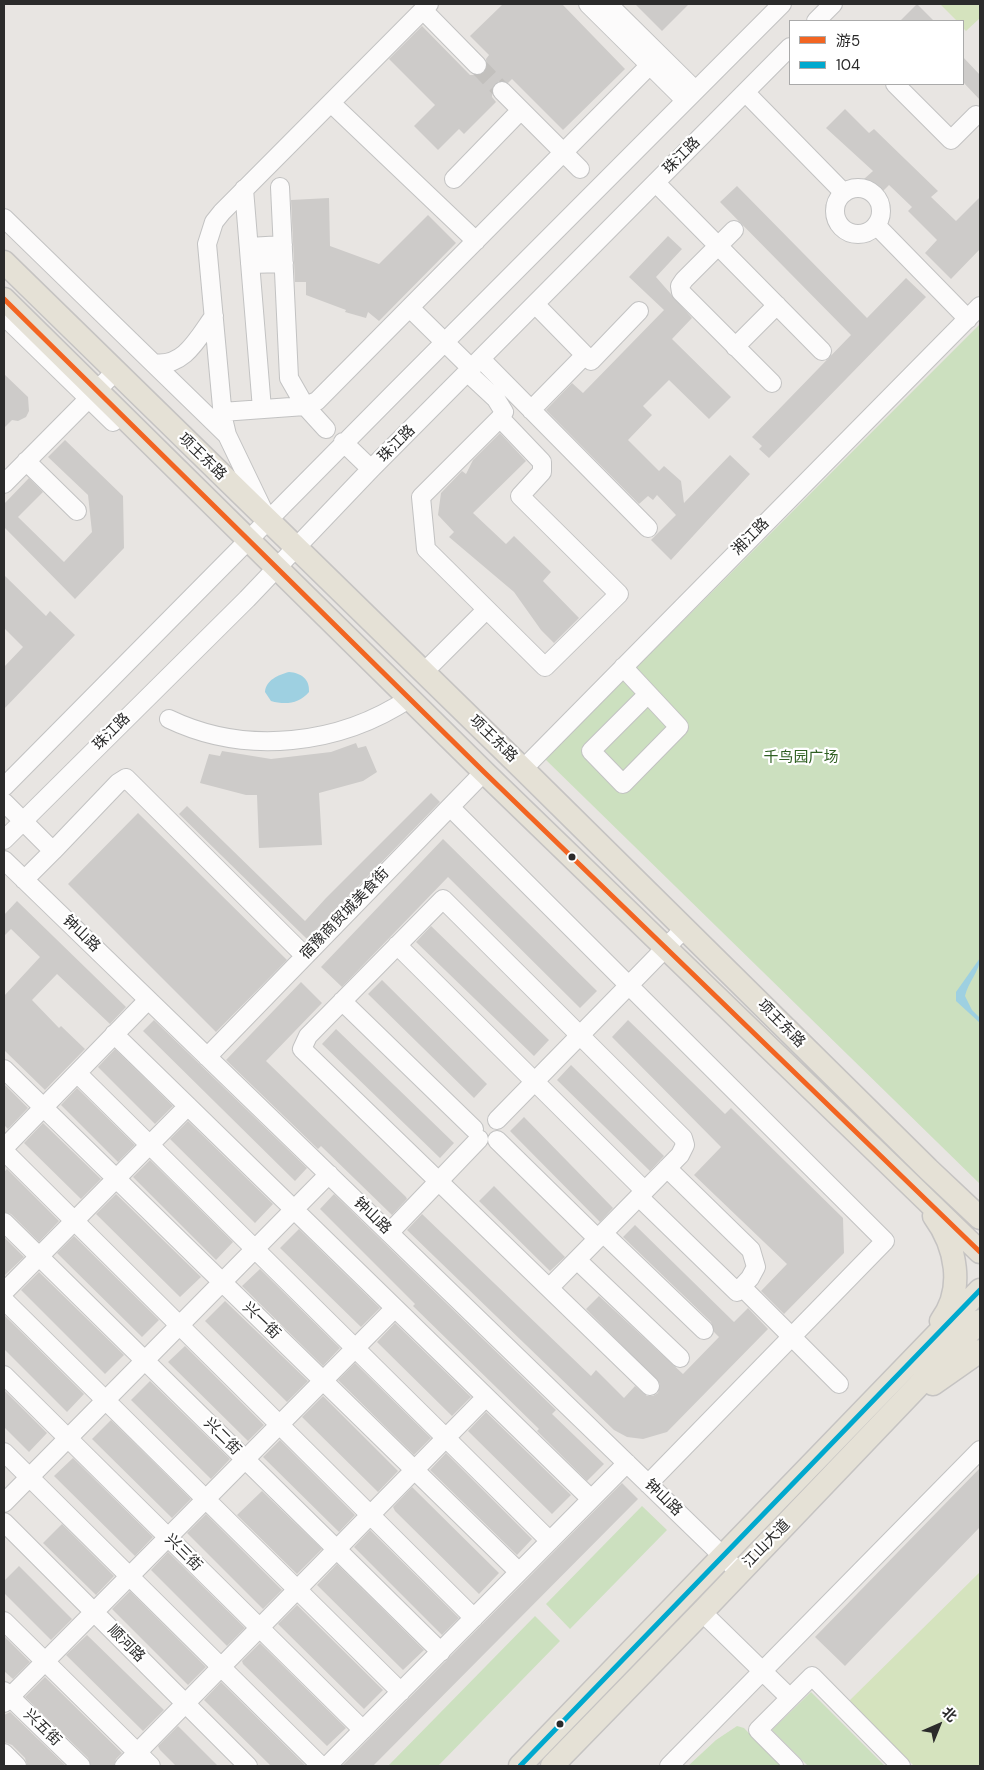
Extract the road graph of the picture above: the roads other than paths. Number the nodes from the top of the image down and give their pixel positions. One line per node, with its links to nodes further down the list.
1 (588, 4): 13 (street)
2 (608, 4): 13 (street)
3 (782, 4): 13 (street)
4 (834, 4): 6 (street)
5 (426, 7): 8 (street); 14 (street)
6 (818, 20)
7 (789, 49): 12 (street, 珠江路)
8 (477, 65)
9 (644, 71): 17 (street)
10 (896, 85): 16 (street)
11 (502, 91): 15 (street)
12 (746, 93): 20 (street, 珠江路); 23 (street)
13 (690, 95): 42 (street)
14 (331, 102): 22 (street); 27 (street)
15 (521, 110): 17 (street); 19 (street)
16 (976, 115)
17 (564, 153): 18 (street); 27 (street)
18 (580, 169)
19 (454, 179)
20 (656, 183): 29 (street); 34 (street, 珠江路)
21 (280, 187): 28 (street)
22 (244, 189): 30 (street); 40 (street)
23 (844, 193): 25 (street); 25 (street)
24 (4, 218): 46 (street)
25 (876, 225): 41 (street)
26 (734, 230): 29 (street)
27 (476, 242): 37 (street)
28 (283, 245): 30 (street); 32 (street)
29 (718, 246): 35 (street); 43 (street)
30 (250, 256): 32 (street); 52 (street)
31 (4, 262): 48 (main road, 项王东路)
32 (284, 263): 51 (street)
33 (4, 299): 50 (main road, 项王东路)
34 (535, 304): 45 (street); 47 (street, 珠江路)
35 (777, 305): 43 (street); 44 (street)
36 (980, 306): 41 (street, 湘江路)
37 (410, 308): 42 (street); 51 (street)
38 (639, 311): 45 (street)
39 (4, 316): 50 (street)
40 (214, 316): 46 (street); 54 (street)
41 (968, 319): 69 (street, 湘江路)
42 (444, 342): 47 (street); 58 (street)
43 (735, 347): 49 (street)
44 (822, 351)
45 (585, 355): 53 (street)
46 (153, 363): 57 (street)
47 (473, 366): 53 (street); 55 (street); 60 (street, 珠江路)
48 (116, 372): 50 (street); 63 (main road, 项王东路)
49 (772, 383)
50 (93, 394): 59 (street); 65 (main road, 项王东路)
51 (305, 406): 52 (street); 56 (street)
52 (262, 409): 54 (street)
53 (531, 410): 64 (street)
54 (222, 412): 57 (street)
55 (500, 418): 68 (street); 68 (street)
56 (326, 429)
57 (227, 435): 63 (street)
58 (342, 442): 60 (street); 63 (street)
59 (26, 462): 61 (street); 62 (street)
60 (371, 469): 66 (street, 珠江路)
61 (4, 484)
62 (78, 511)
63 (268, 521): 65 (street); 66 (main road, 项王东路)
64 (648, 528)
65 (245, 544): 67 (main road, 项王东路); 76 (street)
66 (296, 547): 67 (street, 珠江路); 70 (main road, 项王东路)
67 (274, 571): 72 (main road, 项王东路); 79 (street, 珠江路)
68 (486, 610): 70 (street)
69 (622, 668): 71 (street); 74 (street, 湘江路)
70 (424, 672): 74 (main road, 项王东路)
71 (648, 694): 71 (street)
72 (410, 698): 73 (street); 75 (main road, 项王东路)
73 (169, 719)
74 (523, 769): 84 (main road, 项王东路)
75 (484, 772): 78 (street, 宿豫商贸城美食街); 86 (main road, 项王东路)
76 (4, 787)
77 (4, 802): 79 (street)
78 (450, 807): 87 (street, 宿豫商贸城美食街); 88 (street)
79 (23, 821): 80 (street, 珠江路); 81 (street)
80 (4, 840)
81 (52, 851): 83 (street); 87 (street)
82 (4, 860): 83 (street, 钟山路)
83 (24, 880): 89 (street, 钟山路)
84 (684, 928): 86 (street); 105 (main road, 项王东路)
85 (397, 945): 90 (street); 92 (street); 96 (street)
86 (667, 947): 88 (street); 109 (main road, 项王东路)
87 (304, 956): 93 (street, 宿豫商贸城美食街)
88 (629, 986): 92 (street); 132 (street)
89 (148, 1000): 91 (street); 93 (street, 钟山路)
90 (342, 1001): 100 (street); 108 (street)
91 (114, 1034): 95 (street); 97 (street)
92 (580, 1035): 96 (street); 104 (street)
93 (207, 1057): 106 (street, 钟山路)
94 (4, 1069): 98 (street, 兴一街)
95 (76, 1073): 98 (street); 102 (street)
96 (535, 1082): 99 (street); 110 (street)
97 (188, 1106): 102 (street); 112 (street)
98 (43, 1108): 103 (street); 107 (street, 兴一街)
99 (497, 1120): 100 (street); 101 (street)
100 (476, 1134): 101 (street); 108 (street)
101 (497, 1140): 117 (street)
102 (149, 1145): 107 (street); 118 (street)
103 (4, 1149): 114 (street)
104 (667, 1168): 110 (street); 123 (street)
105 (928, 1169): 111 (main road); 113 (main road, 项王东路)
106 (329, 1174): 112 (street); 116 (street, 钟山路)
107 (116, 1178): 114 (street); 122 (street, 兴一街)
108 (438, 1181): 116 (street); 124 (street)
109 (912, 1185): 119 (main road, 项王东路); 143 (main road)
110 (642, 1194): 117 (street); 123 (street)
111 (980, 1200)
112 (294, 1209): 118 (street); 128 (street)
113 (980, 1218)
114 (74, 1221): 120 (street); 130 (street)
115 (4, 1222): 120 (street, 兴二街)
116 (389, 1233): 150 (street, 钟山路)
117 (600, 1236): 121 (street); 131 (street)
118 (255, 1249): 122 (street); 133 (street)
119 (980, 1252)
120 (39, 1256): 126 (street); 136 (street, 兴二街)
121 (577, 1260): 124 (street); 135 (street)
122 (222, 1282): 130 (street); 138 (street, 兴一街)
123 (742, 1286): 132 (street)
124 (550, 1288): 140 (street)
125 (980, 1290): 143 (main road, 江山大道)
126 (4, 1292)
127 (4, 1300): 142 (street)
128 (395, 1308): 133 (street); 141 (street)
129 (980, 1321): 143 (main road, 江山大道)
130 (179, 1325): 136 (street); 144 (street)
131 (704, 1330)
132 (792, 1337): 139 (street); 153 (street)
133 (355, 1348): 138 (street); 145 (street)
134 (980, 1352): 143 (main road)
135 (680, 1358)
136 (145, 1360): 142 (street); 149 (street, 兴二街)
137 (4, 1375): 146 (street, 兴三街)
138 (323, 1381): 144 (street); 151 (street, 兴一街)
139 (839, 1384)
140 (650, 1386)
141 (486, 1396): 145 (street); 155 (street)
142 (106, 1400): 146 (street); 154 (street)
143 (882, 1409): 162 (main road, 江山大道)
144 (280, 1425): 149 (street); 157 (street)
145 (446, 1438): 151 (street); 160 (street)
146 (68, 1439): 152 (street); 159 (street, 兴三街)
147 (980, 1450): 174 (street)
148 (4, 1452): 152 (street)
149 (245, 1459): 154 (street); 161 (street, 兴二街)
150 (627, 1463): 153 (street, 钟山路); 155 (street)
151 (414, 1470): 157 (street); 163 (street, 兴一街)
152 (29, 1478): 156 (street); 164 (street)
153 (648, 1484): 162 (street, 钟山路)
154 (206, 1499): 159 (street); 165 (street)
155 (591, 1499): 160 (street)
156 (4, 1503)
157 (370, 1515): 161 (street); 168 (street)
158 (4, 1522): 166 (street, 顺河路)
159 (168, 1538): 164 (street); 170 (street, 兴三街)
160 (550, 1541): 163 (street)
161 (337, 1549): 165 (street); 171 (street, 兴二街)
162 (732, 1565): 167 (main road, 江山大道); 189 (main road, 江山大道)
163 (519, 1572): 168 (street)
164 (129, 1576): 166 (street); 173 (street)
165 (297, 1590): 170 (street); 175 (street)
166 (94, 1612): 172 (street); 178 (street, 顺河路)
167 (702, 1612): 174 (street); 190 (main road, 江山大道)
168 (474, 1618): 171 (street)
169 (4, 1621): 172 (street)
170 (260, 1628): 173 (street); 179 (street, 兴三街)
171 (441, 1652): 175 (street)
172 (45, 1661): 176 (street); 181 (street)
173 (221, 1667): 178 (street); 187 (street)
174 (762, 1671): 177 (street); 191 (street)
175 (401, 1692): 179 (street)
176 (6, 1697): 183 (street, 兴五街)
177 (790, 1698): 192 (street); 193 (street)
178 (185, 1704): 181 (street); 186 (street, 顺河路)
179 (363, 1730): 188 (street)
180 (4, 1753): 182 (street)
181 (137, 1753): 184 (street); 185 (street)
182 (17, 1766)
183 (81, 1766)
184 (124, 1766)
185 (150, 1766)
186 (248, 1766)
187 (321, 1766)
188 (327, 1766)
189 (520, 1766)
190 (552, 1766)
191 (670, 1766)
192 (794, 1766)
193 (901, 1766)

